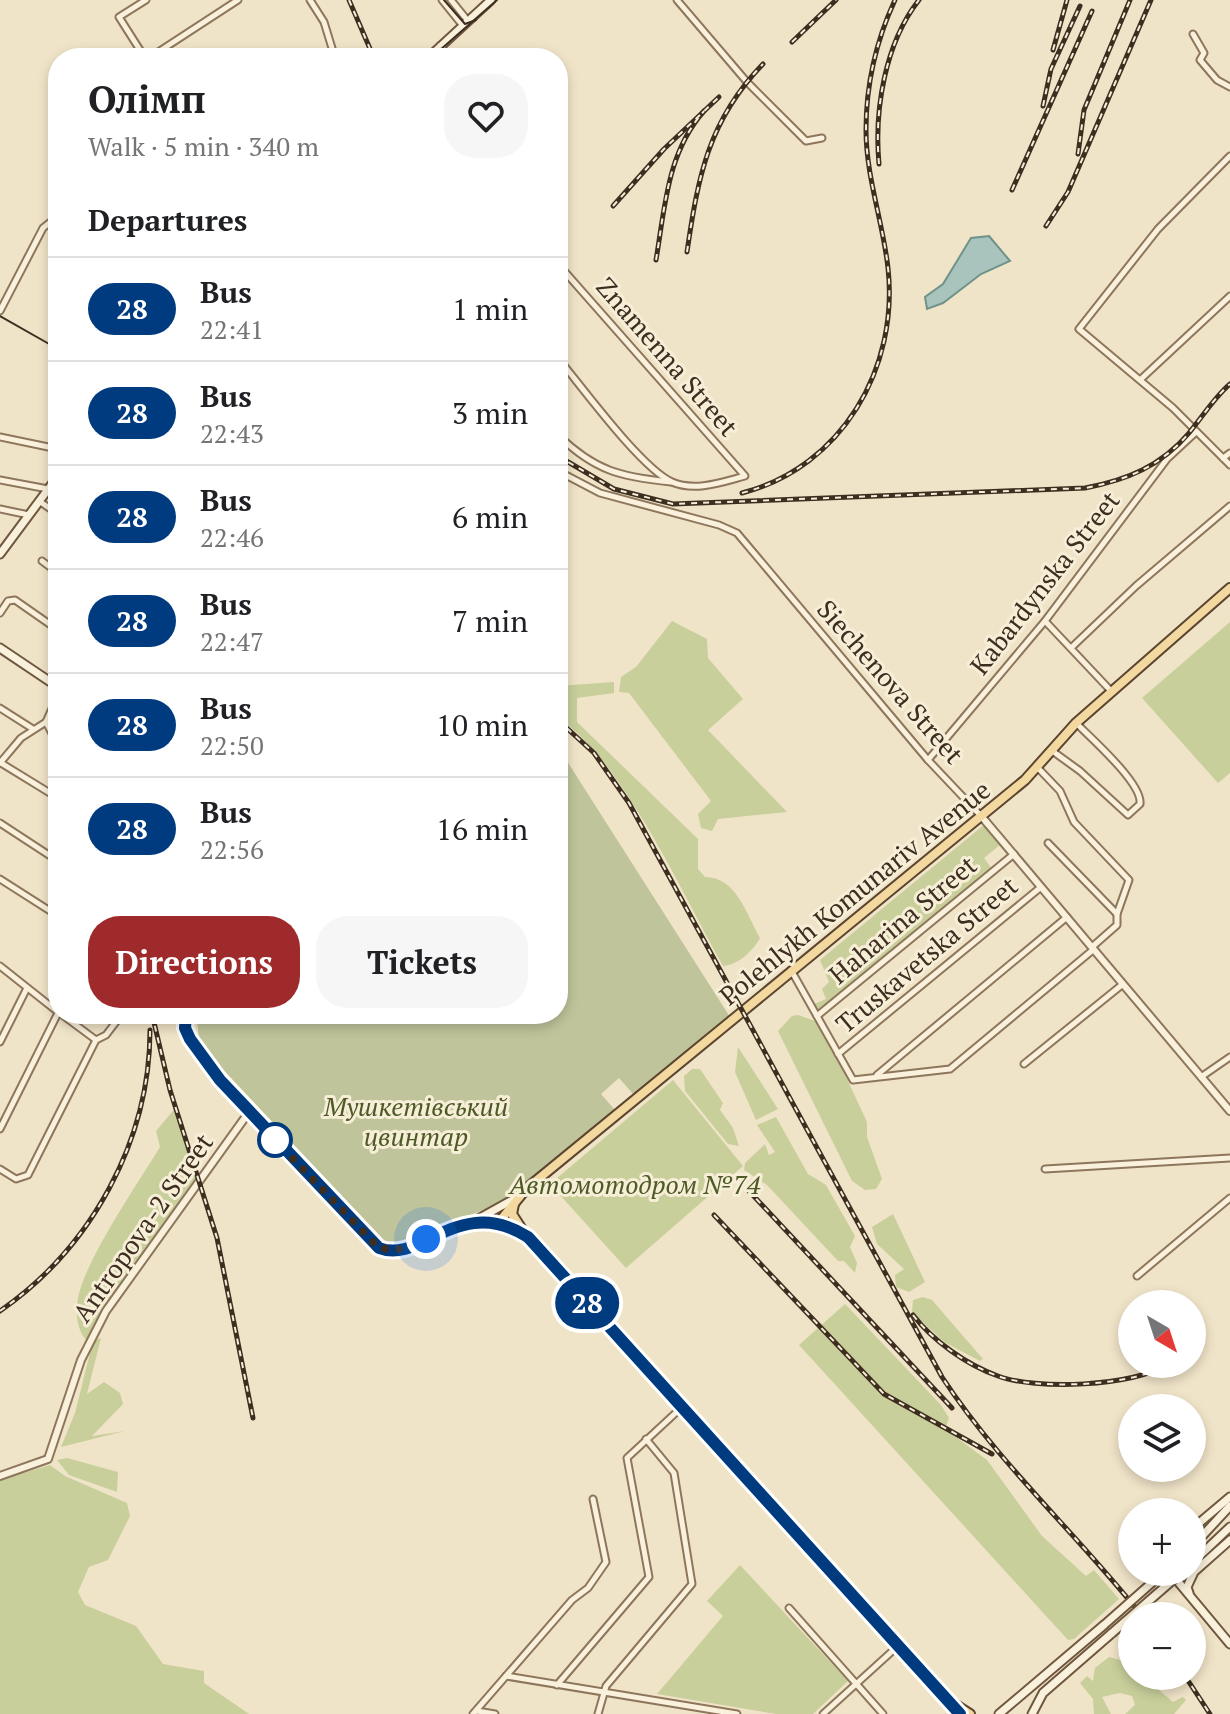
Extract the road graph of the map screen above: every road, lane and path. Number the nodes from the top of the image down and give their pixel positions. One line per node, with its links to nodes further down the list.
1 (146, 0): 10 (street)
2 (238, 0): 11 (street)
3 (310, 0): 12 (street)
4 (442, 0): 8 (street)
5 (451, 0): 8 (street)
6 (491, 0): 8 (main road)
7 (677, 0): 15 (street)
8 (465, 24): 13 (main road)
9 (1193, 34): 14 (street)
10 (140, 48)
11 (163, 48)
12 (332, 48)
13 (447, 48)
14 (1230, 87)
15 (822, 138)
16 (1230, 156): 22 (street)
17 (48, 224): 20 (street)
18 (568, 275): 32 (street, Znamenna Street)
19 (1230, 296): 22 (street)
20 (0, 311)
21 (568, 370): 32 (street)
22 (1140, 380): 23 (street)
23 (1195, 433): 28 (street); 45 (street, Kabardynska Street)
24 (0, 437): 26 (street)
25 (568, 445): 32 (street)
26 (48, 447)
27 (1230, 453): 28 (street)
28 (1223, 458): 29 (street)
29 (1230, 465)
30 (568, 476): 58 (street, Siechenova Street)
31 (0, 480): 33 (street)
32 (671, 482)
33 (48, 489): 34 (main road)
34 (39, 501): 36 (street); 38 (main road)
35 (1230, 506): 48 (street)
36 (48, 507)
37 (0, 509): 38 (street)
38 (29, 515): 39 (main road)
39 (4, 543): 40 (main road)
40 (0, 554)
41 (42, 561): 42 (street)
42 (48, 566)
43 (1230, 588): 50 (main road, Polehlykh Komunariv Avenue)
44 (0, 613): 46 (street)
45 (1045, 621): 48 (street); 58 (street, Kabardynska Street)
46 (48, 623)
47 (0, 648): 49 (main road)
48 (1071, 648): 50 (street)
49 (48, 680)
50 (1112, 692): 54 (main road, Polehlykh Komunariv Avenue)
51 (0, 708): 56 (street)
52 (48, 718): 53 (street)
53 (46, 722): 55 (street); 56 (street)
54 (1076, 723): 57 (main road, Polehlykh Komunariv Avenue); 57 (street)
55 (48, 726)
56 (33, 729): 59 (street)
57 (1051, 750): 60 (main road, Polehlykh Komunariv Avenue)
58 (928, 760): 62 (street, Siechenova Street)
59 (0, 763): 61 (street)
60 (1038, 768): 62 (main road, Polehlykh Komunariv Avenue); 70 (street)
61 (48, 792)
62 (982, 817): 66 (street, Siechenova Street); 74 (main road, Polehlykh Komunariv Avenue)
63 (0, 823): 65 (street)
64 (1048, 843): 70 (street)
65 (48, 854)
66 (1014, 854): 68 (street, Siechenova Street); 78 (street, Haharina Street)
67 (0, 879): 69 (street)
68 (1041, 887): 71 (street, Siechenova Street); 85 (street, Truskavetska Street)
69 (48, 910)
70 (1117, 914): 72 (street)
71 (1067, 917): 72 (street, Siechenova Street); 88 (street)
72 (1093, 948): 75 (street, Siechenova Street); 88 (street)
73 (0, 966): 76 (street)
74 (791, 970): 78 (street); 96 (main road, Polehlykh Komunariv Avenue)
75 (1123, 984): 87 (street); 89 (street, Siechenova Street)
76 (27, 988): 77 (street); 84 (street)
77 (48, 1004)
78 (817, 1016): 85 (street)
79 (53, 1024): 92 (street)
80 (74, 1024): 83 (street)
81 (114, 1024): 83 (street)
82 (185, 1024): 91 (main road)
83 (96, 1040): 94 (street)
84 (0, 1042)
85 (838, 1054): 88 (street)
86 (1230, 1057): 89 (street)
87 (1024, 1064)
88 (875, 1076)
89 (1201, 1077): 90 (street, Siechenova Street)
90 (1230, 1111)
91 (249, 1112): 99 (main road); 104 (street, Antropova-2 Street)
92 (0, 1129)
93 (1230, 1158): 95 (street)
94 (0, 1169)
95 (1045, 1169)
96 (518, 1197): 98 (main road, Polehlykh Komunariv Avenue); 99 (main road); 100 (main road)
97 (1230, 1198): 101 (street)
98 (499, 1222): 99 (main road); 100 (main road)
99 (467, 1224)
100 (528, 1237): 102 (main road)
101 (1137, 1276)
102 (682, 1407): 103 (street); 121 (main road)
103 (646, 1439): 124 (street); 125 (street)
104 (0, 1476)
105 (1230, 1497): 108 (main road)
106 (593, 1499): 122 (street)
107 (1230, 1506): 110 (main road)
108 (1206, 1517)
109 (1230, 1527): 112 (main road)
110 (1206, 1532)
111 (1230, 1540): 113 (main road)
112 (1206, 1550)
113 (1206, 1561)
114 (1154, 1586): 136 (main road, bridge)
115 (1166, 1586): 137 (main road, bridge)
116 (1180, 1586): 117 (main road)
117 (1194, 1602)
118 (789, 1608): 123 (street)
119 (1206, 1616): 120 (main road)
120 (1230, 1644)
121 (899, 1645): 123 (street); 126 (main road)
122 (505, 1676): 124 (street); 127 (street)
123 (856, 1684): 129 (street); 133 (street)
124 (557, 1685): 125 (street)
125 (603, 1693): 128 (street); 131 (street)
126 (949, 1700): 134 (main road); 135 (main road)
127 (475, 1712): 130 (street)
128 (726, 1713): 132 (street)
129 (827, 1713)
130 (495, 1714)
131 (598, 1714)
132 (737, 1714)
133 (883, 1714)
134 (960, 1714)
135 (970, 1714)
136 (999, 1714)
137 (1032, 1714)

